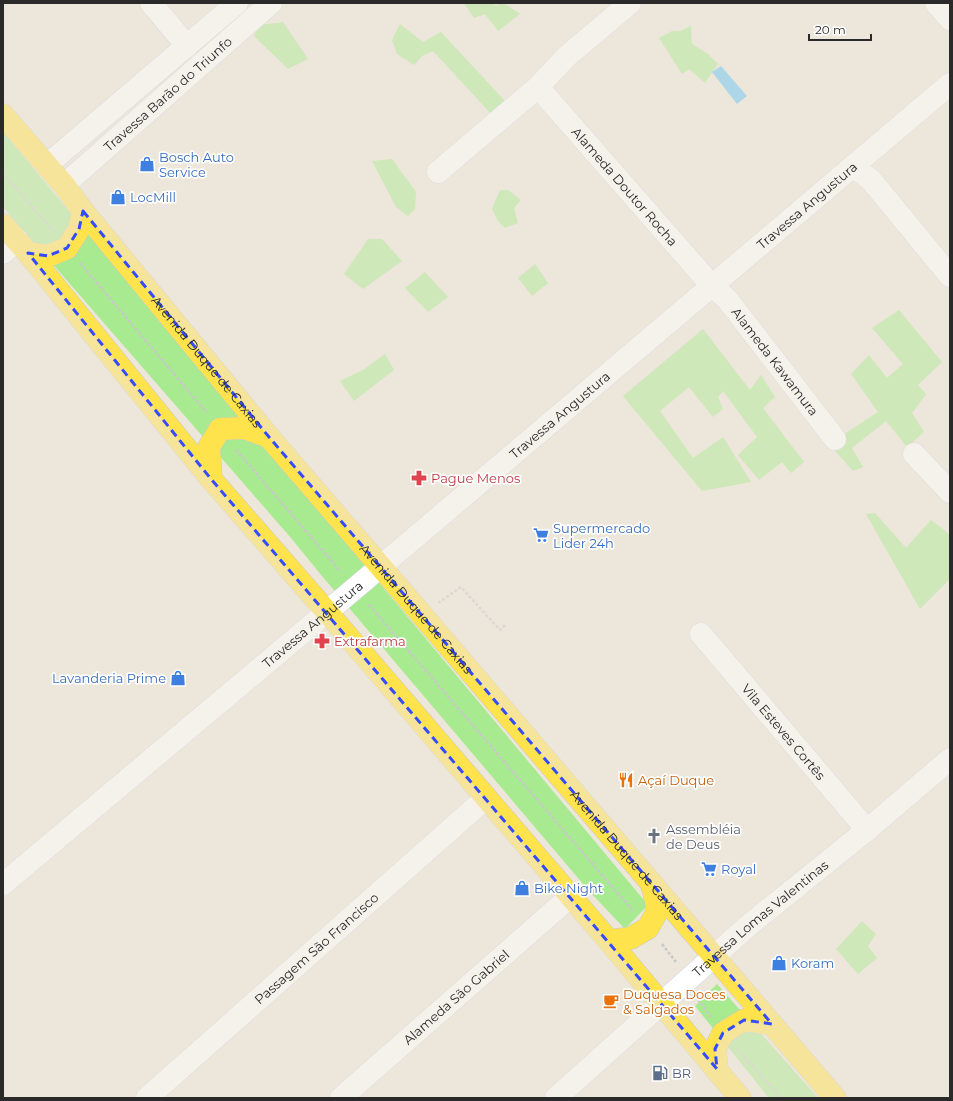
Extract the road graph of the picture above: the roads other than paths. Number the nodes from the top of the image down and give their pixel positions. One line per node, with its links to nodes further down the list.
1 (151, 3): 7 (street)
2 (237, 3): 7 (street, Travessa Barão do Triunfo)
3 (271, 3): 14 (street, Travessa Barão do Triunfo)
4 (630, 3): 9 (street)
5 (936, 3): 6 (street)
6 (950, 19)
7 (183, 42): 11 (street, Travessa Barão do Triunfo)
8 (950, 84): 12 (street, Travessa Angustura)
9 (538, 87): 13 (street); 19 (street, Alameda Doutor Rocha)
10 (3, 115): 11 (main road, Avenida Duque de Caxias)
11 (47, 165): 14 (main road, Avenida Duque de Caxias)
12 (853, 166): 18 (street); 19 (street, Travessa Angustura)
13 (438, 172)
14 (64, 185): 15 (main road, Avenida Duque de Caxias)
15 (83, 211): 17 (main road); 20 (main road, Avenida Duque de Caxias)
16 (3, 225): 17 (main road)
17 (16, 249): 23 (main road)
18 (950, 276)
19 (712, 286): 21 (street, Alameda Kawamura); 25 (street, Travessa Angustura)
20 (269, 437): 23 (main road); 25 (main road, Avenida Duque de Caxias)
21 (835, 439)
22 (914, 454): 24 (street)
23 (211, 479): 26 (main road)
24 (950, 492)
25 (381, 567): 26 (street, Travessa Angustura); 32 (main road, Avenida Duque de Caxias)
26 (328, 612): 29 (main road); 31 (street, Travessa Angustura)
27 (701, 634): 30 (street, Vila Esteves Cortês)
28 (950, 759): 30 (street, Travessa Lomas Valentinas)
29 (486, 798): 33 (main road); 39 (street, Passagem São Francisco)
30 (867, 830): 35 (street, Travessa Lomas Valentinas)
31 (3, 884)
32 (652, 885): 34 (main road); 35 (main road, Avenida Duque de Caxias)
33 (571, 896): 34 (main road); 40 (street, Alameda São Gabriel)
34 (609, 941): 36 (main road)
35 (714, 956): 36 (street, Travessa Lomas Valentinas); 37 (main road, Avenida Duque de Caxias)
36 (662, 1004): 38 (main road); 41 (street, Travessa Lomas Valentinas)
37 (772, 1024): 38 (main road); 43 (main road, Avenida Duque de Caxias)
38 (717, 1069): 42 (main road)
39 (146, 1098)
40 (341, 1098)
41 (556, 1098)
42 (740, 1098)
43 (835, 1098)

